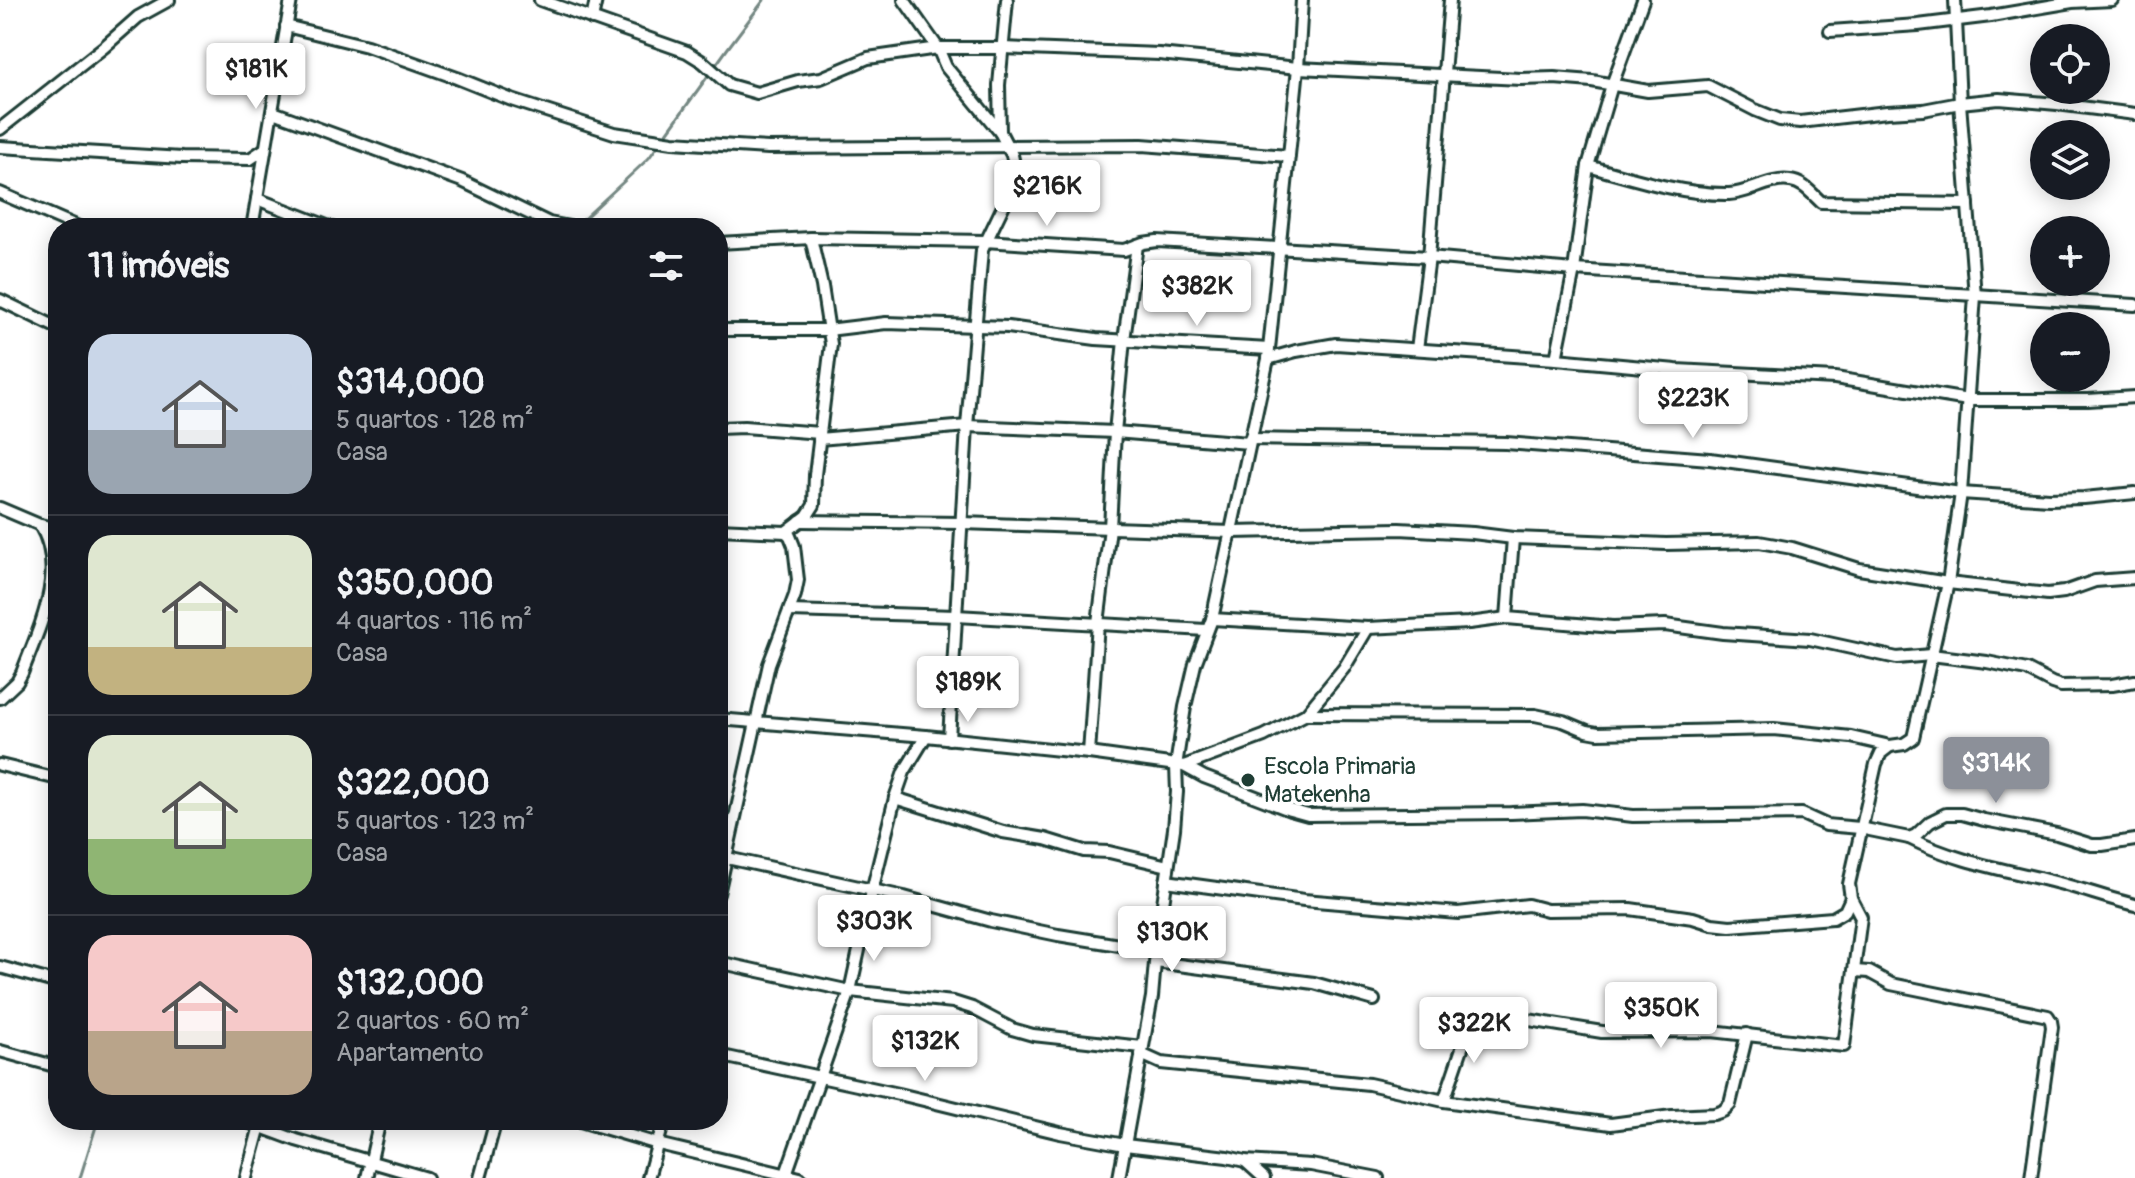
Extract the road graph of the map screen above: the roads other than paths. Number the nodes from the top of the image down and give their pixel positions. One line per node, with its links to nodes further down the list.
1 (169, 0): 24 (street)
2 (291, 0): 14 (street)
3 (540, 0): 12 (street)
4 (596, 0): 12 (street)
5 (904, 0): 16 (street)
6 (1007, 0): 17 (street)
7 (1302, 0): 18 (street)
8 (1450, 0): 19 (street)
9 (1643, 0): 20 (street)
10 (1955, 0): 13 (street)
11 (2112, 0): 13 (street)
12 (592, 19): 16 (street)
13 (1956, 20): 15 (street); 21 (street)
14 (286, 26): 22 (street); 26 (street)
15 (1830, 31)
16 (938, 48): 17 (street); 25 (street)
17 (1003, 48): 18 (street); 25 (street)
18 (1298, 68): 19 (street); 29 (street)
19 (1445, 74): 20 (street); 45 (street)
20 (1612, 85): 21 (street); 31 (street)
21 (1960, 103): 23 (street); 35 (street)
22 (273, 112): 28 (street); 39 (street)
23 (2135, 114)
24 (0, 129)
25 (1000, 132): 26 (street)
26 (1007, 146): 29 (street); 41 (street)
27 (0, 147): 30 (street)
28 (265, 149): 30 (street); 32 (street)
29 (1289, 156): 44 (street)
30 (250, 159): 32 (street)
31 (1588, 166): 35 (street); 46 (street)
32 (261, 170): 34 (street)
33 (0, 193): 36 (street)
34 (257, 199): 37 (street); 38 (street)
35 (1968, 204): 47 (street)
36 (58, 218)
37 (254, 218)
38 (306, 218)
39 (539, 218)
40 (811, 238): 41 (street); 42 (street); 53 (street)
41 (985, 241): 43 (street); 51 (street)
42 (728, 242)
43 (1137, 245): 44 (street); 54 (street)
44 (1279, 250): 45 (street); 56 (street)
45 (1429, 257): 46 (street); 55 (street)
46 (1574, 270): 47 (street); 57 (street)
47 (1975, 296): 49 (street); 59 (street)
48 (0, 300): 50 (street)
49 (2135, 305)
50 (48, 323)
51 (974, 326): 53 (street); 54 (street); 60 (street)
52 (728, 330): 53 (street)
53 (828, 330): 63 (street)
54 (1124, 340): 56 (street); 62 (street)
55 (1417, 349): 56 (street); 57 (street)
56 (1268, 354): 64 (street)
57 (1556, 359): 59 (street)
58 (2135, 397): 59 (street)
59 (1968, 400): 65 (street)
60 (967, 426): 62 (street); 63 (street); 69 (street)
61 (728, 428): 63 (street)
62 (1115, 432): 64 (street); 72 (street)
63 (819, 436): 68 (street)
64 (1250, 441): 65 (street); 75 (street)
65 (1961, 493): 66 (street); 79 (street)
66 (2135, 493)
67 (0, 508): 70 (street)
68 (800, 521): 69 (street); 74 (street)
69 (962, 523): 72 (street); 82 (street)
70 (40, 525): 71 (street); 76 (street)
71 (48, 527)
72 (1110, 528): 75 (street); 85 (street)
73 (728, 529): 74 (street)
74 (786, 532): 81 (street)
75 (1232, 532): 77 (street); 84 (street)
76 (48, 537)
77 (1513, 538): 79 (street); 83 (street)
78 (2135, 578): 79 (street)
79 (1948, 583): 88 (street)
80 (48, 604): 90 (street)
81 (790, 611): 82 (street); 93 (street)
82 (956, 616): 85 (street); 95 (street)
83 (1507, 618): 86 (street); 88 (street)
84 (1212, 619): 86 (street); 87 (street)
85 (1098, 623): 87 (street); 97 (street)
86 (1368, 628): 91 (street)
87 (1206, 630): 99 (street)
88 (1931, 655): 89 (street); 96 (street)
89 (2135, 681)
90 (0, 698)
91 (1306, 714): 96 (street); 99 (street)
92 (728, 720): 93 (street)
93 (757, 723): 94 (street); 103 (street)
94 (926, 736): 95 (street); 101 (street)
95 (949, 739): 97 (street)
96 (1890, 746): 102 (street)
97 (1089, 753): 99 (street)
98 (0, 765): 100 (street)
99 (1180, 766): 102 (street); 107 (street)
100 (48, 777)
101 (895, 798): 107 (street); 109 (street)
102 (1860, 828): 104 (street); 110 (street)
103 (728, 834)
104 (1909, 838): 105 (street); 111 (street)
105 (2135, 840)
106 (728, 858): 109 (street)
107 (1168, 866): 108 (street)
108 (1166, 881): 110 (street); 112 (street)
109 (872, 891): 112 (street); 117 (street)
110 (1851, 898): 115 (street)
111 (2135, 905)
112 (1156, 956): 118 (street); 120 (street)
113 (728, 964): 117 (street)
114 (0, 967): 116 (street)
115 (1855, 971): 119 (street); 148 (street)
116 (48, 980)
117 (850, 991): 120 (street); 126 (street)
118 (1374, 1000)
119 (1747, 1034): 127 (street); 127 (street)
120 (1142, 1050): 123 (street); 125 (street)
121 (0, 1051): 124 (street)
122 (728, 1057): 126 (street)
123 (1161, 1063): 125 (street); 127 (street)
124 (48, 1064)
125 (1137, 1077): 135 (street)
126 (821, 1078): 135 (street); 138 (street)
127 (1444, 1101)
128 (259, 1130): 139 (street)
129 (281, 1130): 137 (street)
130 (378, 1130): 137 (street)
131 (493, 1130): 142 (street)
132 (611, 1130): 134 (street)
133 (662, 1130): 134 (street)
134 (658, 1144): 138 (street); 143 (street)
135 (1125, 1145): 136 (street); 145 (street)
136 (1245, 1161): 146 (street); 147 (street)
137 (371, 1162): 140 (street); 141 (street)
138 (786, 1174): 144 (street)
139 (246, 1178)
140 (367, 1178)
141 (427, 1178)
142 (480, 1178)
143 (648, 1178)
144 (800, 1178)
145 (1119, 1178)
146 (1264, 1178)
147 (1378, 1178)
148 (2031, 1178)

